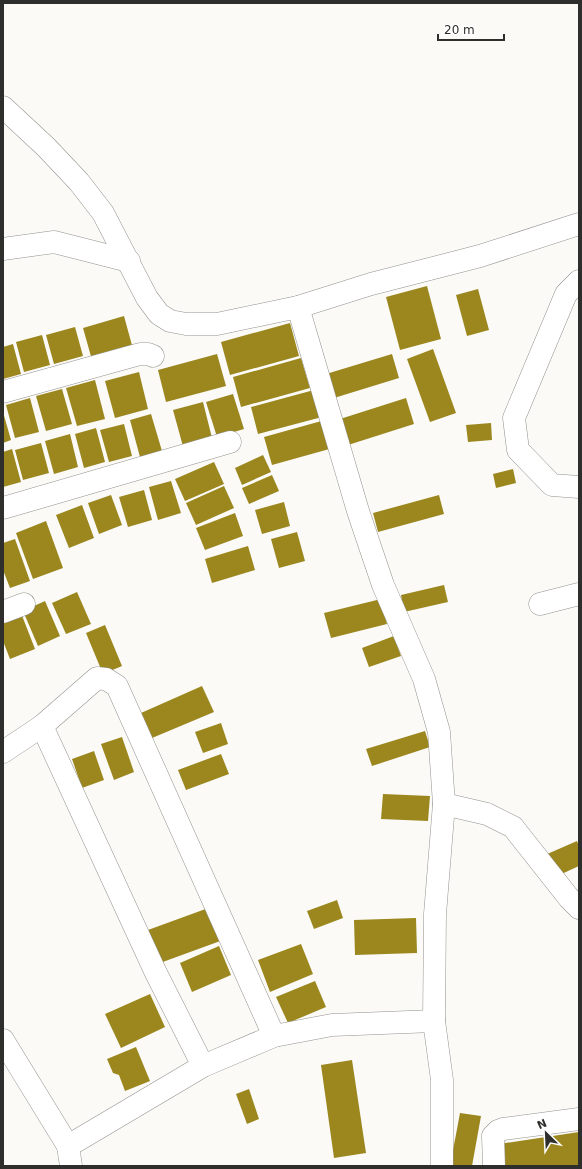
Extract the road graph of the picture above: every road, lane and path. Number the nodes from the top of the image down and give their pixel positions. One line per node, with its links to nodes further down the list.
1 (3, 108): 4 (street)
2 (579, 224): 6 (street)
3 (3, 249): 4 (street)
4 (129, 261): 6 (street)
5 (579, 281): 10 (street)
6 (298, 306): 18 (street)
7 (153, 356): 8 (street)
8 (3, 392)
9 (230, 442): 11 (street)
10 (579, 487)
11 (3, 508)
12 (579, 594): 14 (street)
13 (24, 604): 15 (street)
14 (540, 604)
15 (3, 612)
16 (42, 726): 17 (street); 21 (street); 23 (street)
17 (3, 752)
18 (444, 804): 19 (street); 20 (street)
19 (579, 908)
20 (434, 1021): 21 (street); 26 (street)
21 (274, 1036): 23 (street)
22 (3, 1040): 25 (street)
23 (203, 1066): 25 (street)
24 (579, 1119): 27 (street)
25 (70, 1156)
26 (442, 1166)
27 (494, 1166)

